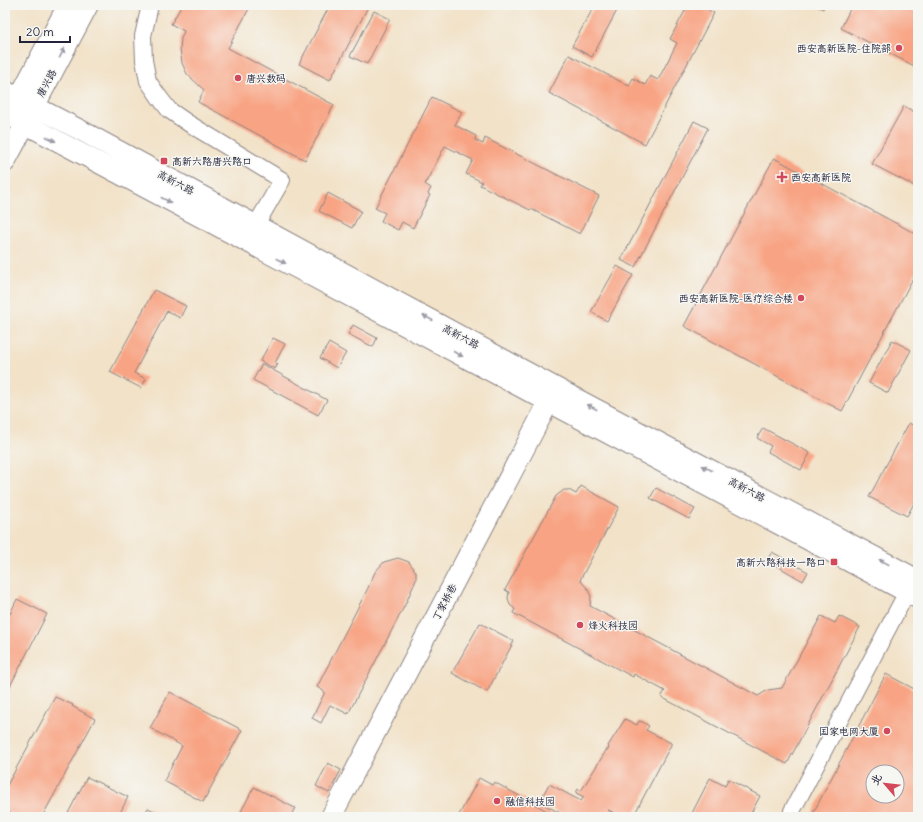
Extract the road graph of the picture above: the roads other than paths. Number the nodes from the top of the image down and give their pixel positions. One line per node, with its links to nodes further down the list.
1 (68, 5): 4 (street, 唐兴路)
2 (88, 5): 4 (street, 唐兴路, one-way to 2)
3 (150, 5): 7 (street)
4 (20, 98): 5 (street, 唐兴路); 7 (street, 高新六路)
5 (11, 120): 6 (street, 唐兴路); 8 (street, 高新六路, one-way to 8)
6 (5, 162)
7 (256, 225): 8 (street, 高新六路, one-way to 7)
8 (553, 395): 9 (street, 高新六路); 11 (street, 丁家桥巷)
9 (914, 590): 10 (street)
10 (792, 811)
11 (330, 817)

